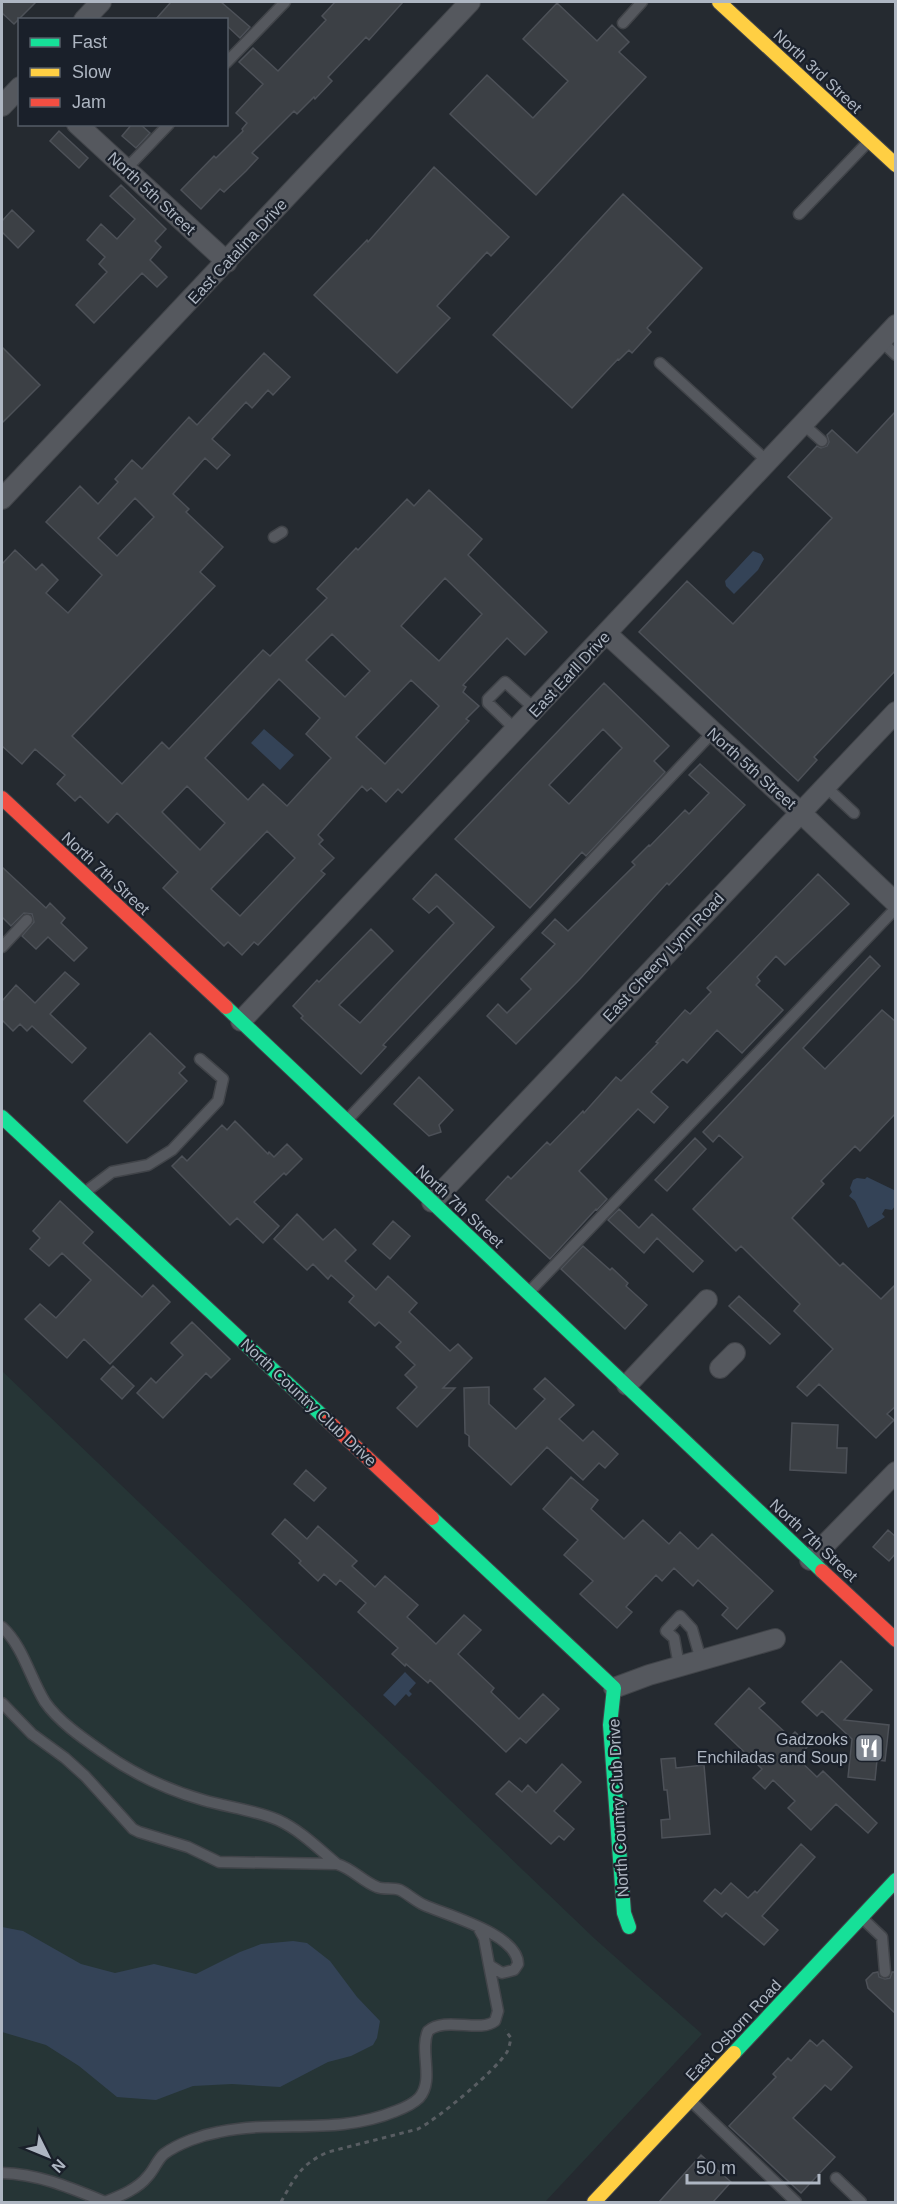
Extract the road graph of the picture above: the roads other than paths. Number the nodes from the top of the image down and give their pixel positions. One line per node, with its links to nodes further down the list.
1 (101, 2): 6 (street)
2 (285, 2): 8 (lane)
3 (470, 2): 17 (street, East Catalina Drive)
4 (642, 2): 7 (lane)
5 (719, 2): 13 (main road, North 3rd Street)
6 (86, 18)
7 (622, 23)
8 (228, 61)
9 (18, 89): 10 (street)
10 (2, 106)
11 (79, 126): 15 (street, North 5th Street)
12 (167, 126): 15 (lane)
13 (869, 141): 14 (main road, North 3rd Street); 16 (lane)
14 (896, 165)
15 (126, 169): 17 (street, North 5th Street)
16 (799, 214)
17 (227, 262): 25 (street, East Catalina Drive)
18 (896, 325): 19 (street, East Earll Drive)
19 (881, 341): 20 (lane); 22 (street, East Earll Drive)
20 (896, 355)
21 (660, 363): 24 (lane)
22 (803, 424): 23 (lane); 24 (street, East Earll Drive)
23 (822, 441)
24 (768, 462): 26 (street, East Earll Drive)
25 (2, 499)
26 (607, 634): 27 (street, East Earll Drive); 30 (street, North 5th Street)
27 (535, 709): 29 (street, East Earll Drive); 29 (lane)
28 (896, 712): 31 (street, East Cheery Lynn Road)
29 (516, 730): 39 (street, East Earll Drive)
30 (713, 732): 33 (street, North 5th Street); 42 (lane)
31 (825, 786): 33 (street, East Cheery Lynn Road); 34 (lane)
32 (2, 798): 39 (main road, North 7th Street)
33 (800, 812): 35 (street, North 5th Street); 44 (street, East Cheery Lynn Road)
34 (854, 813)
35 (896, 903)
36 (896, 908): 45 (lane)
37 (27, 920): 38 (lane)
38 (2, 947)
39 (241, 1021): 42 (main road, North 7th Street)
40 (200, 1059): 43 (lane)
41 (2, 1117): 43 (main road, North Country Club Drive)
42 (346, 1121): 44 (main road, North 7th Street)
43 (84, 1193): 57 (main road, North Country Club Drive)
44 (432, 1202): 45 (main road, North 7th Street)
45 (528, 1294): 49 (main road, North 7th Street)
46 (707, 1300): 49 (street)
47 (735, 1353): 48 (street)
48 (720, 1368)
49 (627, 1385): 51 (main road, North 7th Street)
50 (896, 1472): 51 (street)
51 (810, 1560): 54 (main road, North 7th Street)
52 (2, 1627): 59 (lane)
53 (775, 1639): 55 (street)
54 (896, 1640)
55 (701, 1660): 56 (street); 56 (lane)
56 (679, 1666): 57 (street)
57 (614, 1688): 63 (main road, North Country Club Drive)
58 (2, 1703): 59 (lane)
59 (337, 1864): 62 (lane)
60 (896, 1880): 61 (main road, East Osborn Road)
61 (861, 1917): 65 (lane); 66 (main road, East Osborn Road)
62 (478, 1927): 64 (lane); 64 (lane)
63 (629, 1927)
64 (489, 1965): 69 (lane)
65 (885, 1972)
66 (690, 2100): 70 (main road, East Osborn Road); 71 (lane)
67 (2, 2173): 69 (lane)
68 (836, 2178): 72 (lane)
69 (105, 2202)
70 (594, 2202)
71 (796, 2202)
72 (861, 2202)

